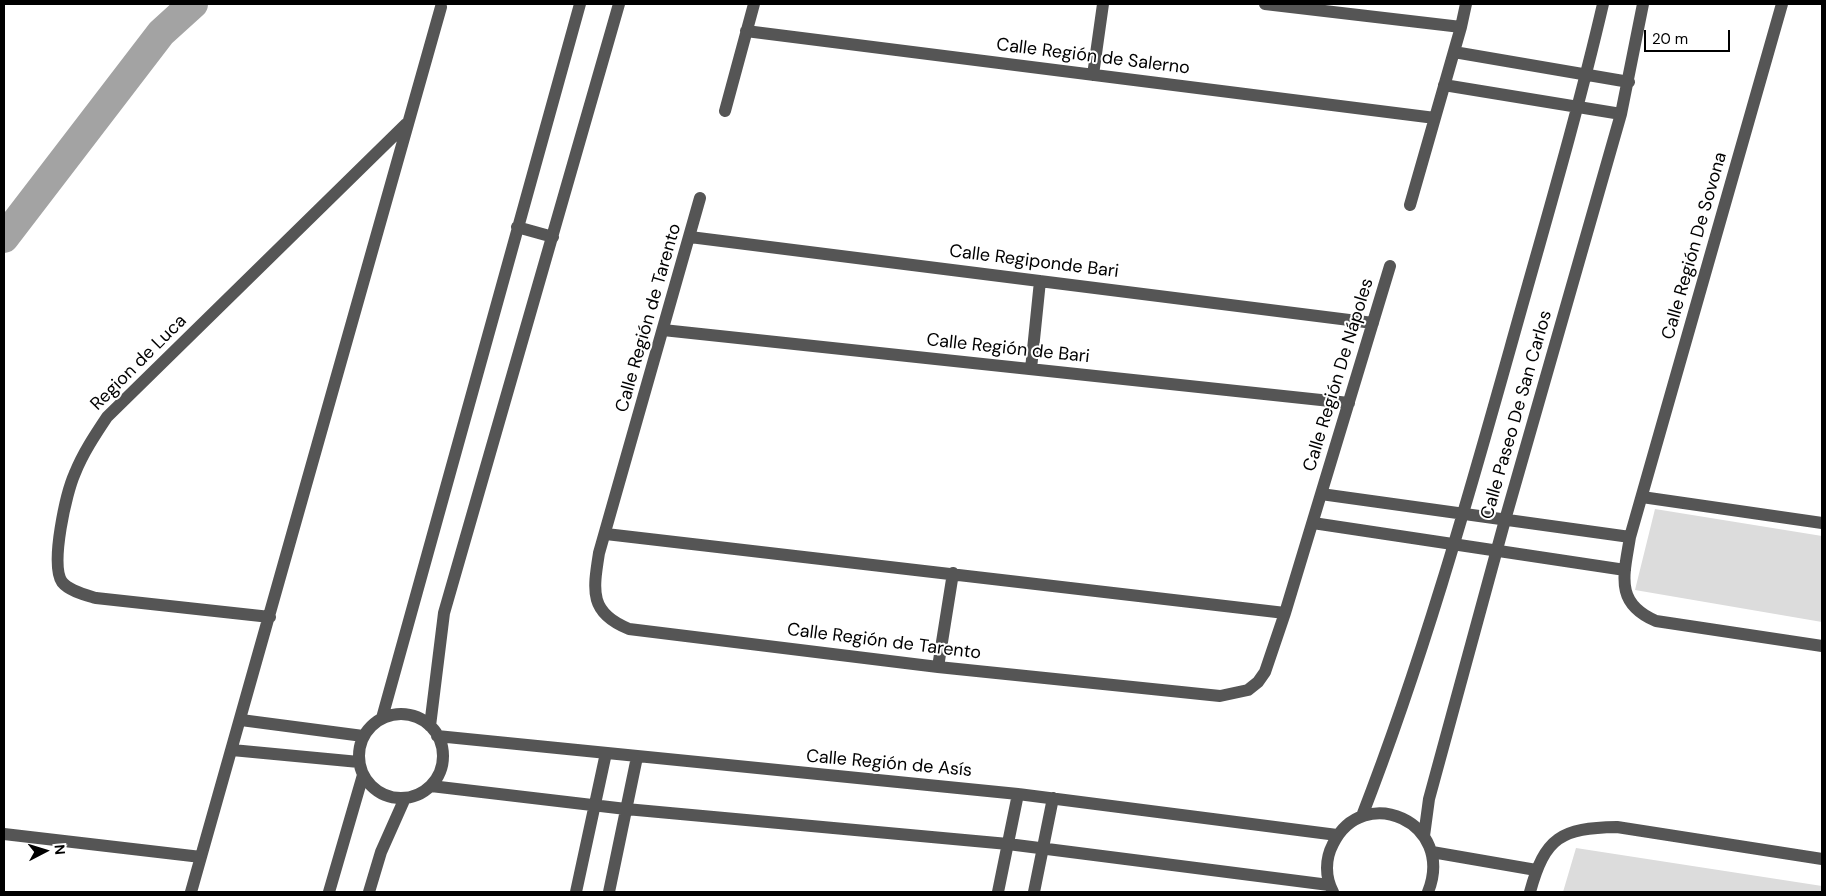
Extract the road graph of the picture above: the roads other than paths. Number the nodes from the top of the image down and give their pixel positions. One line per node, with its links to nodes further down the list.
1 (580, 4): 25 (street)
2 (619, 4): 26 (street)
3 (754, 4): 12 (street)
4 (1103, 4): 15 (street)
5 (1265, 4): 11 (street)
6 (1466, 4): 11 (street)
7 (1604, 4): 14 (street, Calle Paseo De San Carlos)
8 (1643, 4): 16 (street, Calle Paseo De San Carlos)
9 (1782, 4): 35 (street, Calle Región De Sovona)
10 (441, 8): 22 (street, Region de Luca)
11 (1461, 27): 13 (street)
12 (746, 31): 15 (street, Calle Región de Salerno); 19 (street)
13 (1454, 52): 14 (street); 17 (street)
14 (1587, 74): 16 (street); 18 (street, Calle Paseo De San Carlos)
15 (1093, 75): 21 (street, Calle Región de Salerno)
16 (1629, 82): 20 (street, Calle Paseo De San Carlos)
17 (1444, 85): 18 (street); 21 (street)
18 (1578, 107): 20 (street); 36 (street, Calle Paseo De San Carlos)
19 (724, 111)
20 (1622, 114): 37 (street, Calle Paseo De San Carlos)
21 (1435, 118): 24 (street)
22 (408, 122): 47 (street, Region de Luca); 47 (street, Region de Luca)
23 (700, 198): 27 (street, Calle Región de Tarento)
24 (1410, 205)
25 (517, 227): 26 (street); 50 (street)
26 (553, 237): 52 (street)
27 (690, 237): 29 (street, Calle Regiponde Bari); 31 (street, Calle Región de Tarento)
28 (1390, 266): 30 (street, Calle Región De Nápoles)
29 (1040, 281): 30 (street, Calle Regiponde Bari); 32 (street)
30 (1373, 322): 33 (street, Calle Región De Nápoles)
31 (663, 330): 32 (street, Calle Región de Bari); 40 (street, Calle Región de Tarento)
32 (1030, 369): 33 (street, Calle Región de Bari)
33 (1349, 403): 34 (street, Calle Región De Nápoles)
34 (1322, 494): 36 (street, Calle Región De Nápoles); 38 (street, Calle Región De Nápoles)
35 (1642, 497): 39 (street); 41 (street, Calle Región De Sovona)
36 (1464, 514): 37 (street, Calle Región De Nápoles); 42 (street, Calle Paseo De San Carlos)
37 (1506, 520): 41 (street, Calle Región De Nápoles); 43 (street, Calle Paseo De San Carlos)
38 (1313, 523): 42 (street); 46 (street)
39 (1822, 523)
40 (606, 534): 45 (street); 49 (street, Calle Región de Tarento)
41 (1630, 538): 44 (street, Calle Región De Sovona)
42 (1454, 543): 43 (street); 65 (street, Calle Paseo De San Carlos)
43 (1498, 551): 44 (street); 68 (street, Calle Paseo De San Carlos)
44 (1625, 570): 48 (street, Calle Región De Sovona)
45 (953, 573): 46 (street); 49 (street)
46 (1285, 613): 49 (street, Calle Región de Tarento)
47 (270, 618): 51 (street, Region de Luca)
48 (1822, 646)
49 (938, 666)
50 (382, 718): 52 (street); 53 (street)
51 (241, 720): 53 (street); 54 (street, Region de Luca)
52 (434, 731): 55 (street, Calle Región de Asís); 59 (street)
53 (363, 736): 57 (street)
54 (232, 750): 57 (street); 72 (street, Region de Luca)
55 (606, 753): 56 (street, Calle Región de Asís); 63 (street)
56 (637, 757): 60 (street, Calle Región de Asís); 64 (street)
57 (359, 762): 58 (street)
58 (363, 775): 61 (street); 77 (street)
59 (431, 786): 61 (street); 63 (street)
60 (1018, 794): 62 (street, Calle Región de Asís); 69 (street)
61 (405, 798): 78 (street)
62 (1053, 798): 67 (street, Calle Región de Asís); 70 (street)
63 (594, 805): 64 (street); 79 (street)
64 (626, 809): 69 (street); 80 (street)
65 (1362, 816): 67 (street); 68 (street)
66 (4, 834): 72 (street)
67 (1337, 835): 75 (street)
68 (1424, 836): 71 (street)
69 (1008, 844): 70 (street); 81 (street)
70 (1043, 849): 75 (street); 82 (street)
71 (1432, 852): 74 (street); 83 (street)
72 (201, 857): 76 (street, Region de Luca)
73 (1822, 859): 74 (street)
74 (1536, 870): 84 (street)
75 (1331, 889)
76 (191, 892)
77 (329, 892)
78 (369, 892)
79 (576, 892)
80 (609, 892)
81 (998, 892)
82 (1034, 892)
83 (1428, 892)
84 (1530, 892)

